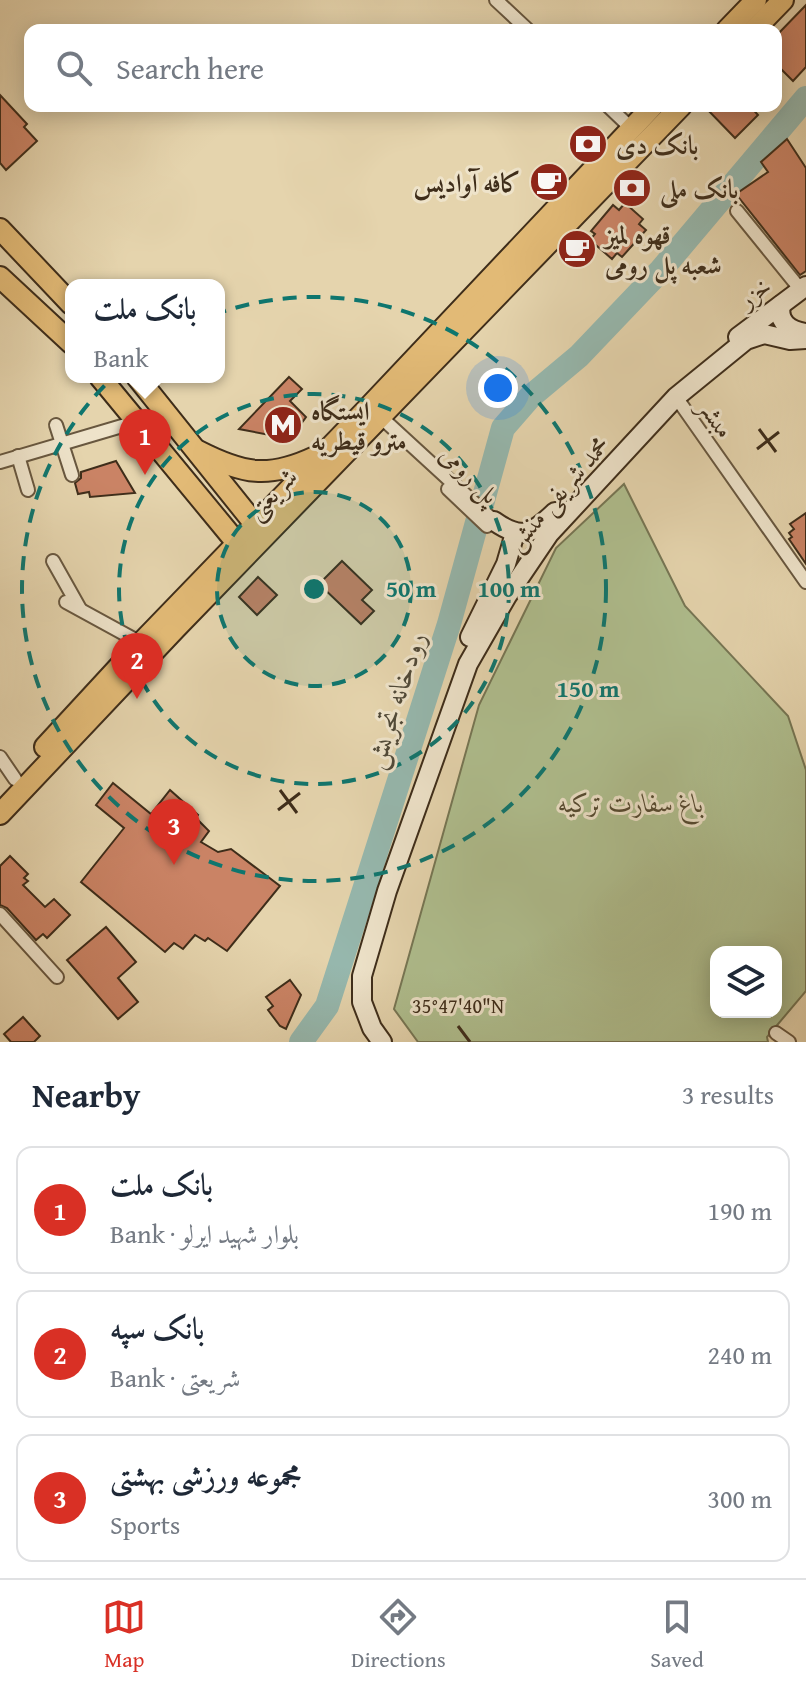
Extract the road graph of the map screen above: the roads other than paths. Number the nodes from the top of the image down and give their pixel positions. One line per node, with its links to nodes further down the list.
1 (496, 0): 4 (street)
2 (756, 0): 5 (main road)
3 (783, 0): 6 (main road)
4 (522, 24)
5 (733, 24)
6 (760, 24)
7 (614, 112): 10 (street)
8 (648, 112): 10 (main road, شریعتی)
9 (675, 112): 23 (main road, شریعتی)
10 (632, 129): 28 (main road, شریعتی)
11 (737, 211): 14 (street)
12 (0, 229): 15 (main road)
13 (0, 277): 18 (main road)
14 (804, 288): 16 (street, خزر)
15 (65, 298)
16 (781, 305): 17 (street); 19 (street, خزر)
17 (806, 336): 22 (street, محمد شریفی منش)
18 (65, 337)
19 (734, 340): 35 (street, محمد شریفی منش)
20 (105, 383): 24 (main road)
21 (142, 383): 27 (main road)
22 (676, 397): 35 (street, محمد شریفی منش); 39 (street, مبشر)
23 (378, 419): 33 (street, پل رومی); 34 (main road, شریعتی)
24 (139, 421): 26 (street); 37 (main road)
25 (56, 425): 26 (street)
26 (61, 443): 29 (street); 31 (street)
27 (192, 448): 28 (main road); 34 (main road)
28 (322, 453): 34 (main road, شریعتی)
29 (18, 456): 30 (street); 32 (street)
30 (0, 462)
31 (72, 475)
32 (28, 490)
33 (491, 524): 36 (street, پل رومی)
34 (259, 531): 37 (main road, شریعتی)
35 (544, 531): 36 (street); 51 (street, محمد شریفی منش)
36 (513, 539): 50 (street, محمد شریفی منش)
37 (243, 548): 42 (main road, شریعتی); 46 (main road, شریعتی)
38 (53, 561): 41 (street)
39 (806, 582)
40 (66, 602): 41 (street)
41 (80, 609): 42 (street)
42 (141, 643): 44 (main road, شریعتی)
43 (0, 757): 44 (street)
44 (15, 779): 45 (main road, شریعتی)
45 (0, 795)
46 (0, 814)
47 (0, 914): 48 (street)
48 (57, 977)
49 (776, 1033): 52 (street)
50 (369, 1042)
51 (382, 1042)
52 (789, 1042)

